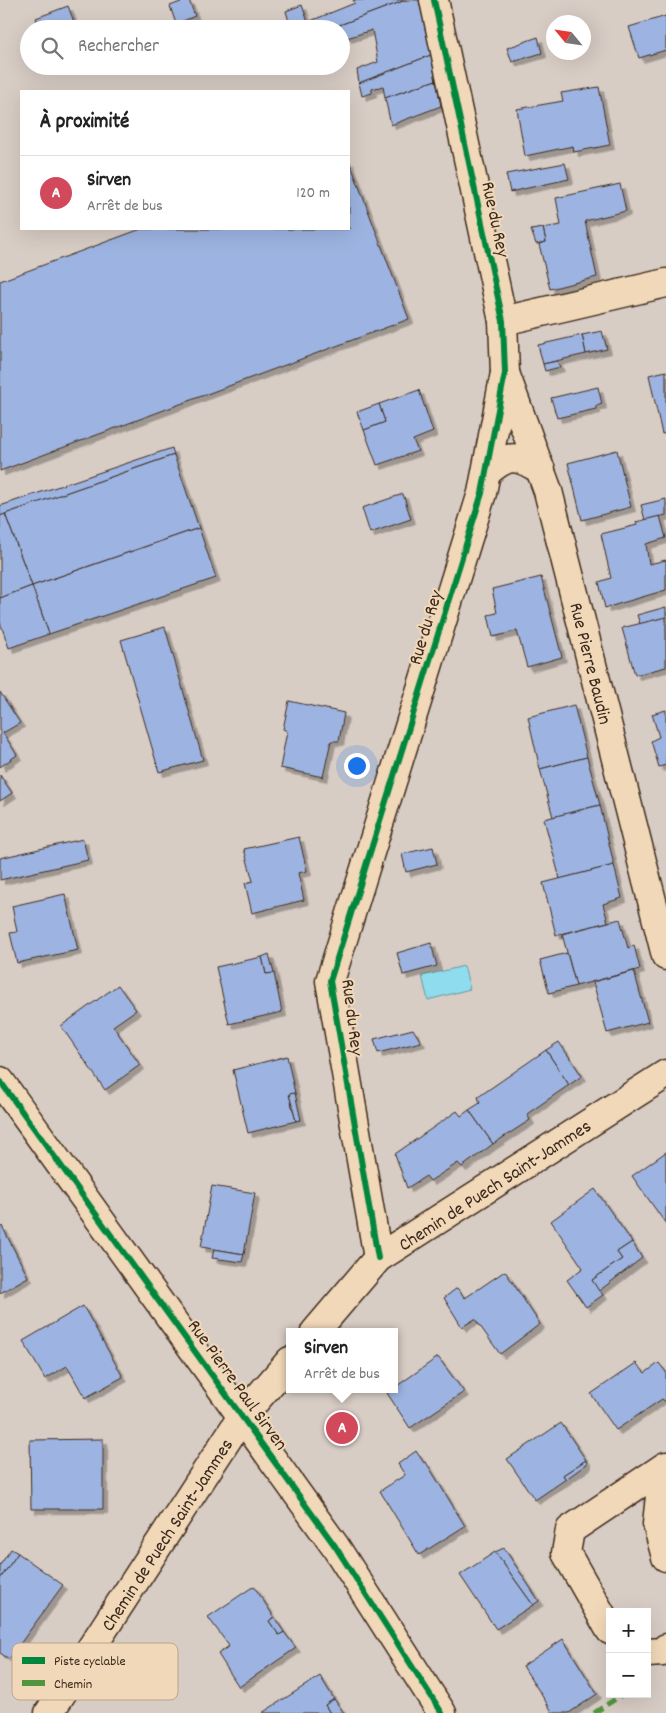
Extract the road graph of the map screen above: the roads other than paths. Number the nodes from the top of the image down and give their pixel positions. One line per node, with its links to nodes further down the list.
1 (434, 0): 3 (street, Rue du Rey)
2 (666, 283): 3 (street)
3 (503, 321): 4 (street, Rue du Rey)
4 (506, 373): 5 (street, Rue Pierre Baudin); 6 (street, Rue du Rey)
5 (541, 470): 6 (street); 7 (street, Rue Pierre Baudin)
6 (487, 472): 10 (street, Rue du Rey)
7 (666, 956)
8 (666, 1074): 10 (street, Chemin de Puech Saint-Jammes)
9 (0, 1081): 13 (street, Rue Pierre Paul Sirven)
10 (378, 1258): 11 (street, Chemin de Puech Saint-Jammes)
11 (318, 1328)
12 (286, 1366): 13 (street, Chemin de Puech Saint-Jammes)
13 (243, 1415): 17 (street, Chemin de Puech Saint-Jammes); 22 (street, Rue Pierre Paul Sirven)
14 (665, 1467): 15 (street); 16 (street)
15 (666, 1557)
16 (606, 1623)
17 (95, 1643)
18 (666, 1648): 19 (street)
19 (651, 1653)
20 (58, 1700): 21 (street, Chemin de Puech Saint-Jammes)
21 (50, 1713)
22 (442, 1713)

